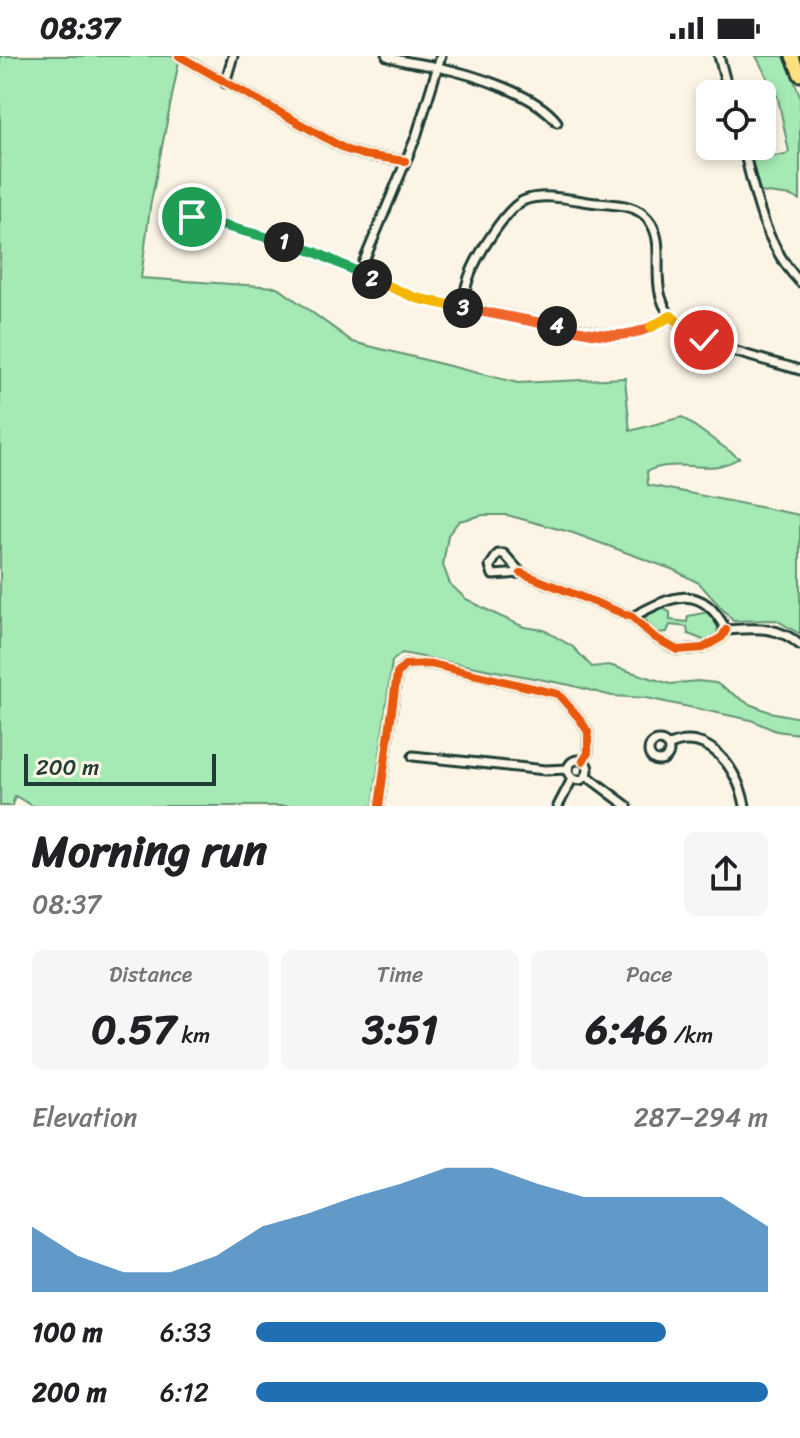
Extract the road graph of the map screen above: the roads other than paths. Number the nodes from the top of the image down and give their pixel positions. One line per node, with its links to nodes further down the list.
1 (179, 56): 10 (street)
2 (233, 56): 10 (street)
3 (387, 56): 7 (street)
4 (441, 56): 7 (street)
5 (719, 56): 9 (street)
6 (792, 56): 8 (highway)
7 (438, 67): 11 (street); 13 (street)
8 (800, 75)
9 (725, 80)
10 (225, 83): 13 (street)
11 (557, 122)
12 (747, 160): 16 (street)
13 (405, 161): 15 (street)
14 (175, 217): 15 (street)
15 (359, 273): 17 (street)
16 (800, 282)
17 (462, 307): 18 (street); 18 (street)
18 (671, 316): 19 (street)
19 (800, 370)
20 (521, 573): 21 (street)
21 (632, 617): 22 (street); 22 (street)
22 (726, 630): 23 (street)
23 (800, 645)
24 (668, 746): 33 (street)
25 (413, 756): 27 (street)
26 (583, 761): 27 (street); 28 (street); 30 (street)
27 (568, 769): 29 (street)
28 (587, 776): 29 (street); 32 (street)
29 (572, 779): 31 (street)
30 (379, 806)
31 (558, 806)
32 (627, 806)
33 (745, 806)

